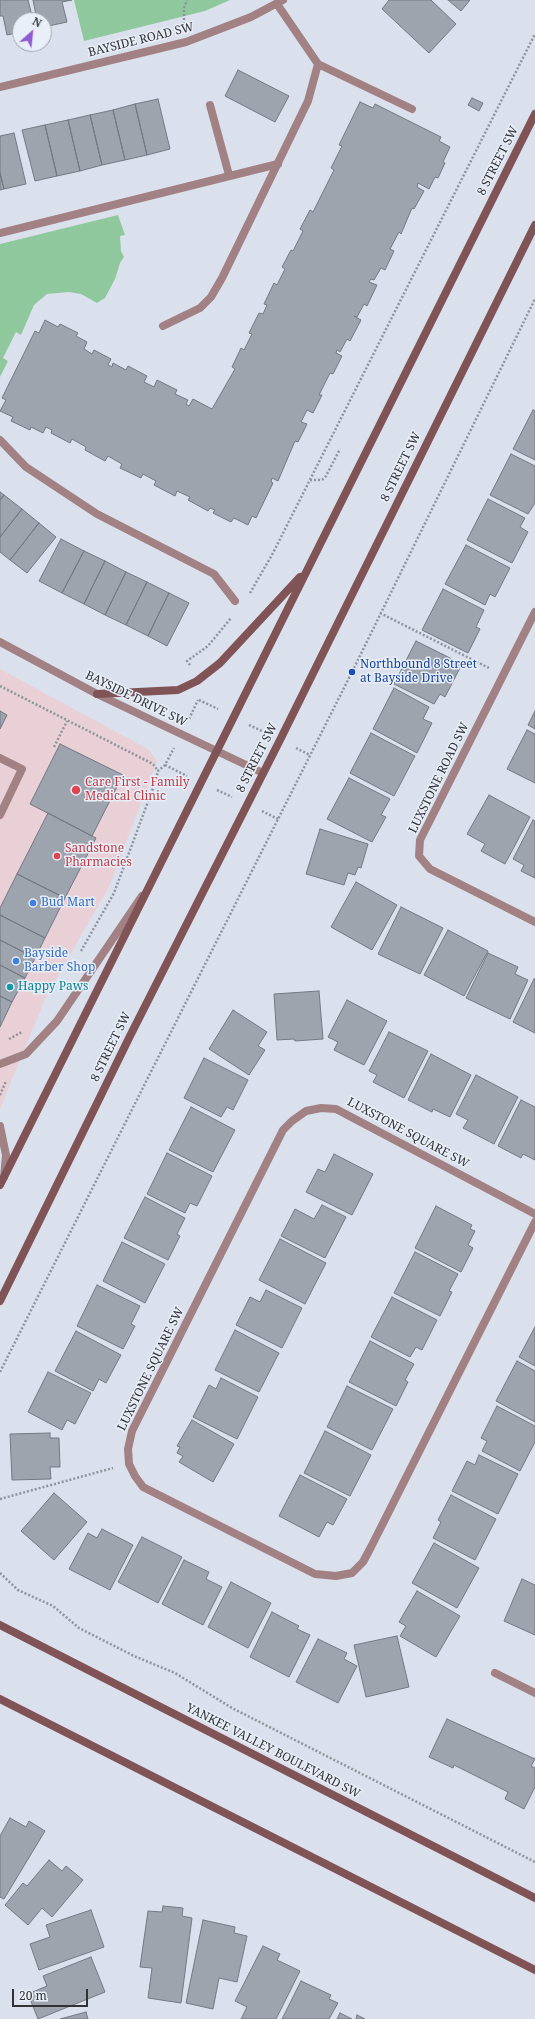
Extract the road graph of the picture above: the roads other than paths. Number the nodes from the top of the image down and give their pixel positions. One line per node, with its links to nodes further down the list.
1 (280, 2): 2 (street); 3 (street, BAYSIDE ROAD SW)
2 (318, 64): 5 (street); 7 (street)
3 (0, 87)
4 (210, 105): 8 (street)
5 (412, 109)
6 (535, 114): 13 (main road, 8 STREET SW)
7 (278, 164): 8 (street); 11 (street)
8 (230, 175): 10 (street)
9 (535, 225): 20 (main road, 8 STREET SW)
10 (0, 233)
11 (163, 326)
12 (0, 440): 14 (street)
13 (306, 570): 17 (main road); 18 (main road, 8 STREET SW)
14 (235, 601)
15 (535, 612): 23 (street, LUXSTONE ROAD SW)
16 (0, 642): 17 (street, BAYSIDE DRIVE SW)
17 (97, 694): 18 (street, BAYSIDE DRIVE SW)
18 (216, 751): 20 (street, BAYSIDE DRIVE SW); 22 (main road, 8 STREET SW)
19 (0, 758): 21 (street)
20 (263, 773): 29 (main road, 8 STREET SW)
21 (0, 815)
22 (149, 885): 24 (street); 26 (main road, 8 STREET SW)
23 (535, 922)
24 (0, 1064)
25 (0, 1126): 26 (street)
26 (2, 1182)
27 (535, 1214): 28 (street, LUXSTONE SQUARE SW)
28 (535, 1222)
29 (0, 1301)
30 (0, 1625): 34 (main road, YANKEE VALLEY BOULEVARD SW)
31 (495, 1673): 32 (street)
32 (535, 1693)
33 (0, 1699): 35 (main road)
34 (535, 1898)
35 (535, 1970)

